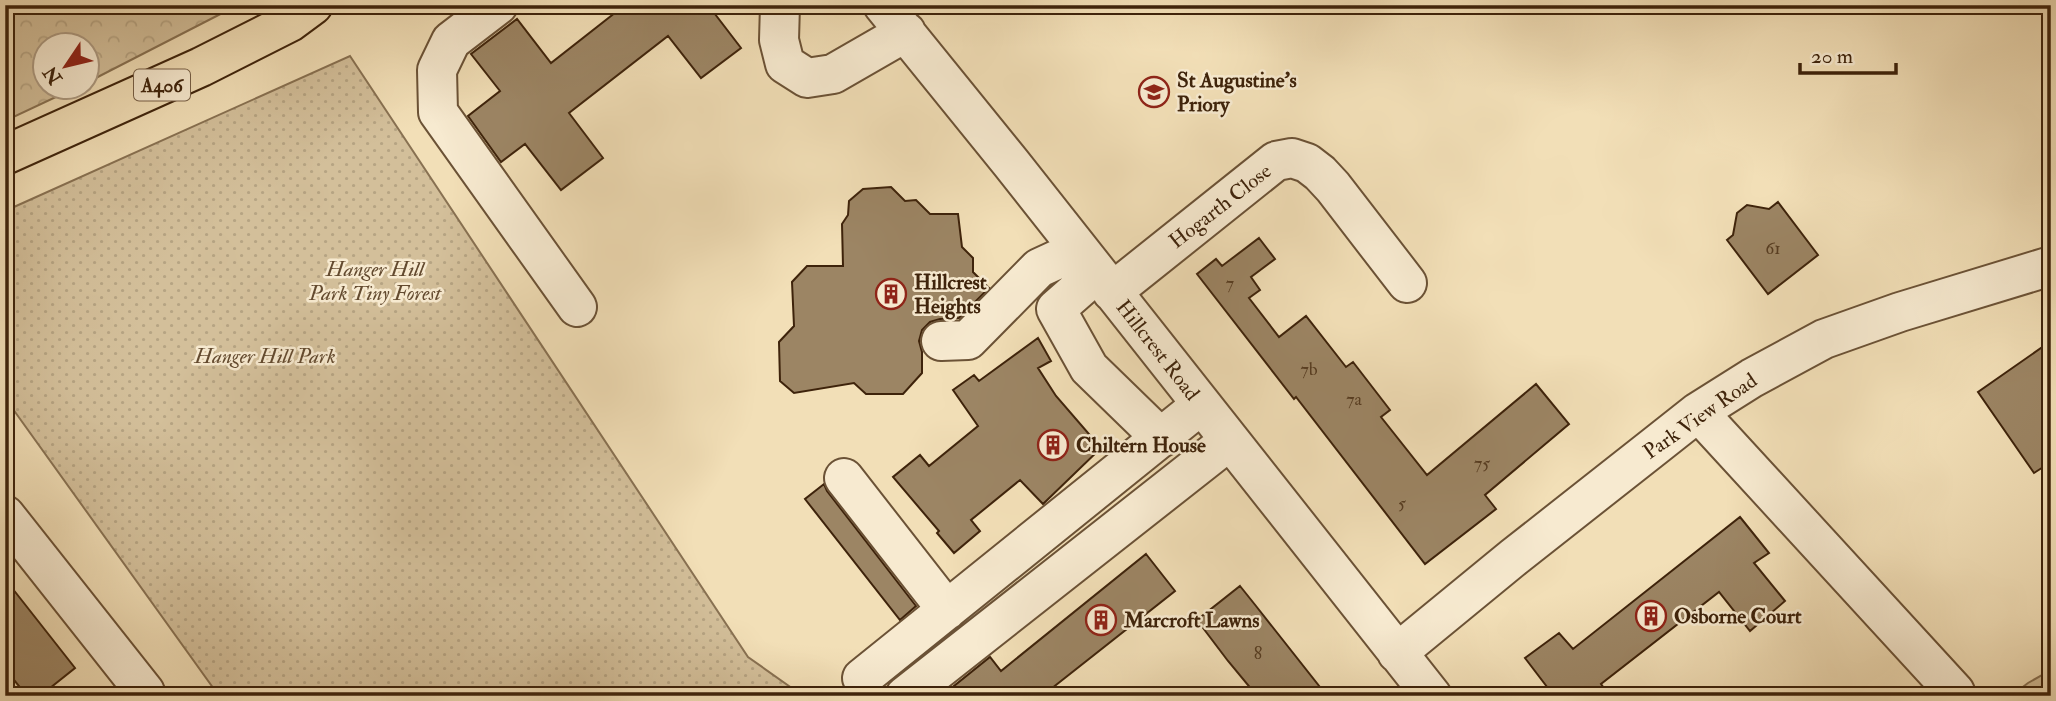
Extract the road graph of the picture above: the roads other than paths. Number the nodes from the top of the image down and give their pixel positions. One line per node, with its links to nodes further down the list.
1 (313, 5): 5 (highway, A406)
2 (498, 5): 9 (street)
3 (780, 5): 4 (street)
4 (895, 19): 7 (street, Hillcrest Road)
5 (5, 155)
6 (2051, 266): 12 (street, Park View Road)
7 (1096, 272): 8 (street, Hogarth Close); 10 (street); 11 (street, Hillcrest Road); 13 (street)
8 (1407, 283)
9 (577, 307)
10 (941, 341)
11 (1201, 405): 13 (street); 14 (street, Hillcrest Road)
12 (1698, 412): 18 (street, Park View Road); 21 (street)
13 (1161, 438): 17 (street)
14 (1229, 440): 18 (street, Hillcrest Road); 22 (street)
15 (844, 478): 17 (street)
16 (5, 515): 20 (street)
17 (947, 610): 19 (street)
18 (1397, 653): 23 (street, Hillcrest Road)
19 (862, 678)
20 (151, 688)
21 (1955, 692)
22 (905, 696)
23 (1432, 696)

